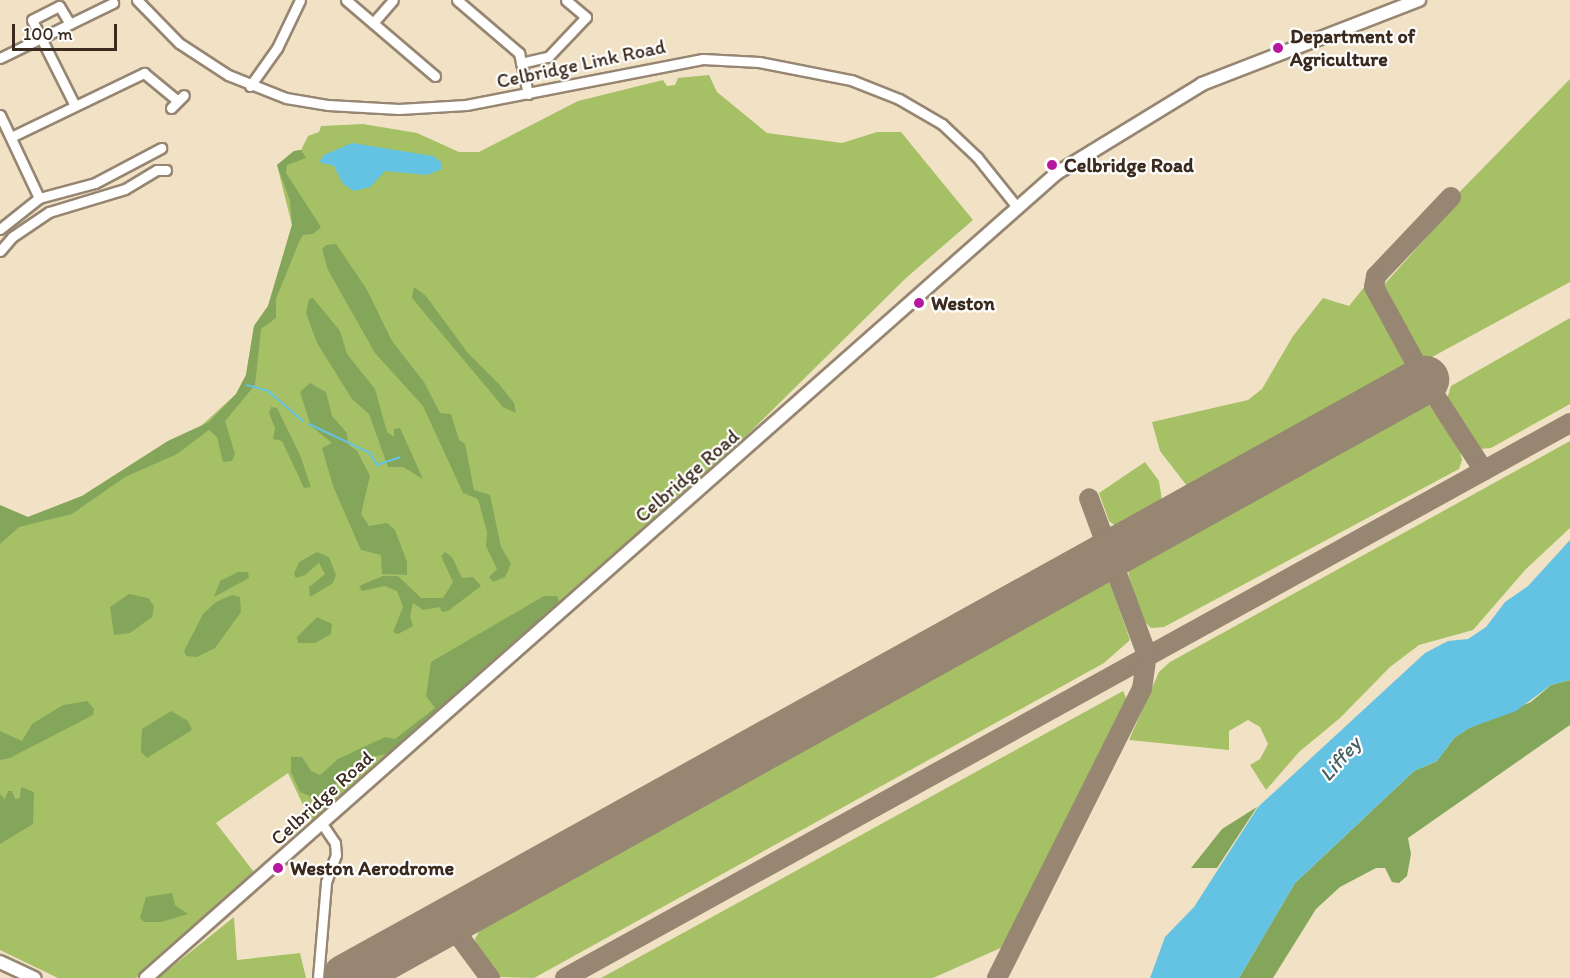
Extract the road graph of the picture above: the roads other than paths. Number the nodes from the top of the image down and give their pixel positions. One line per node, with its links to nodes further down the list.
1 (137, 0): 15 (street, Celbridge Link Road)
2 (300, 0): 15 (street)
3 (346, 0): 9 (street)
4 (393, 0): 9 (street)
5 (457, 0): 13 (street)
6 (566, 0): 13 (street)
7 (1419, 0): 24 (main road, Celbridge Road)
8 (113, 3): 10 (street)
9 (373, 23): 14 (street)
10 (70, 24): 11 (street); 11 (street)
11 (41, 38): 12 (street); 18 (street)
12 (0, 58)
13 (521, 63): 16 (street)
14 (435, 76)
15 (250, 86): 16 (street, Celbridge Link Road)
16 (528, 94): 24 (street, Celbridge Link Road)
17 (178, 101): 18 (street)
18 (75, 106): 20 (street)
19 (0, 115): 20 (street)
20 (11, 137): 23 (street)
21 (161, 148): 23 (street)
22 (166, 170): 26 (street)
23 (39, 198): 25 (street)
24 (1017, 207): 27 (main road, Celbridge Road)
25 (0, 228)
26 (0, 251)
27 (322, 825): 30 (main road, Celbridge Road); 31 (street)
28 (0, 962): 29 (main road)
29 (35, 978)
30 (146, 978)
31 (318, 978)

